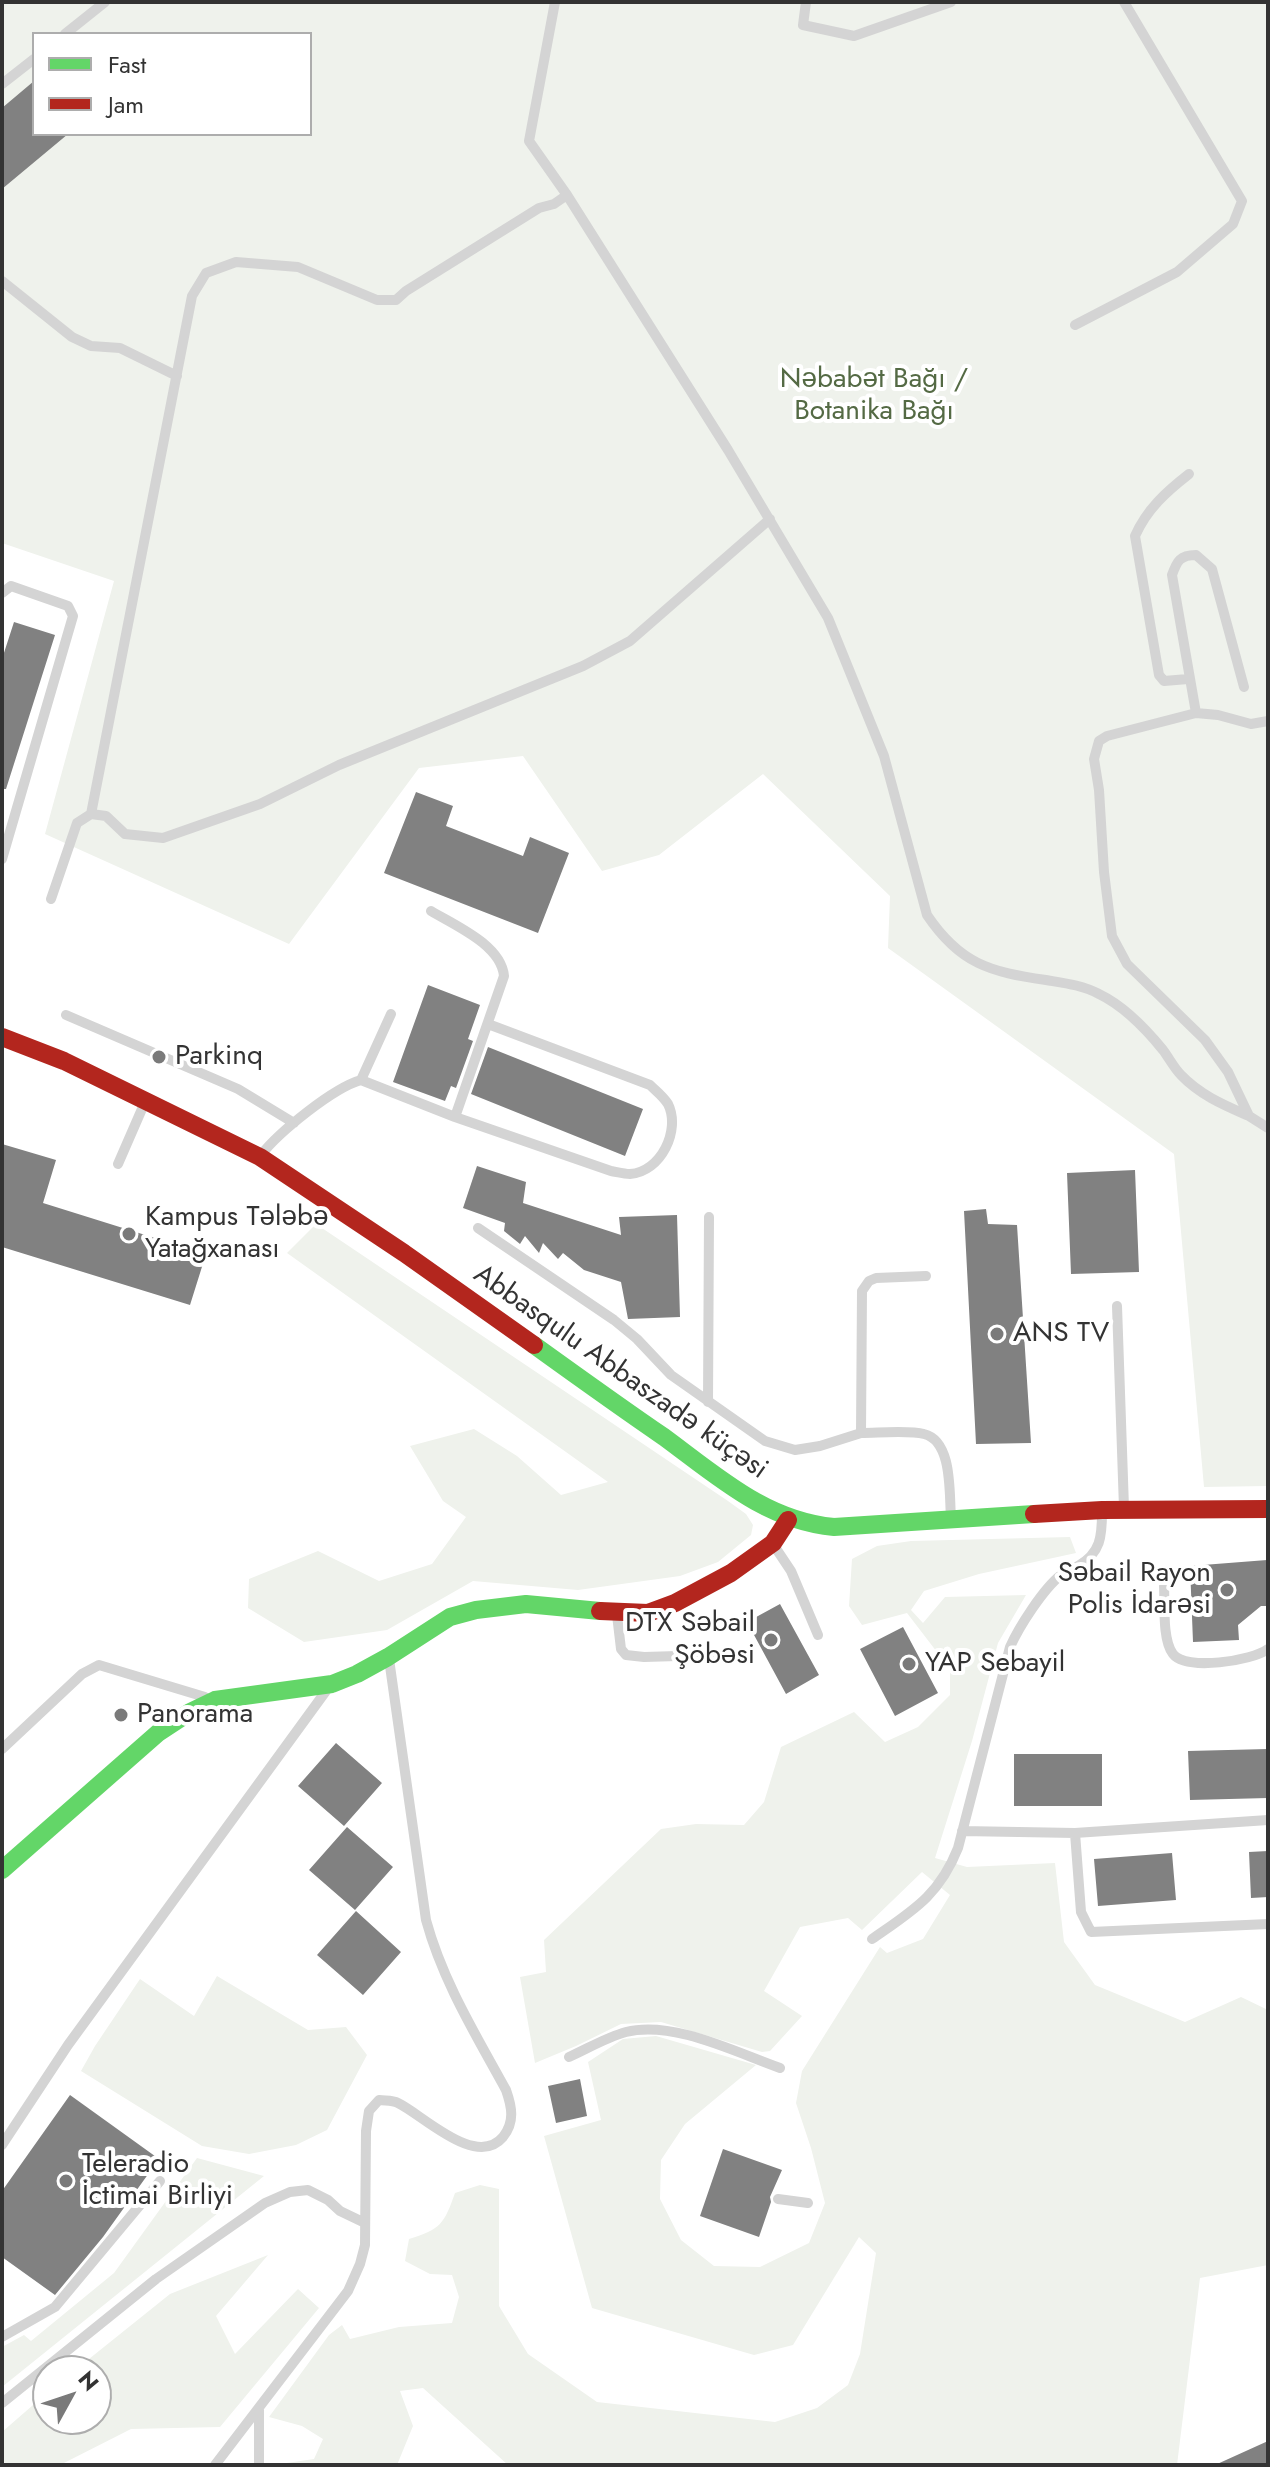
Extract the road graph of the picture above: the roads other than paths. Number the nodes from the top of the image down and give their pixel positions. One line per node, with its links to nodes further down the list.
1 (105, 2): 6 (lane)
2 (555, 2): 9 (lane)
3 (806, 2): 4 (lane)
4 (951, 2)
5 (1124, 2): 11 (lane)
6 (68, 32)
7 (32, 61): 8 (lane)
8 (2, 84)
9 (567, 195): 12 (lane); 14 (lane)
10 (2, 281): 12 (lane)
11 (1075, 325)
12 (177, 376): 20 (lane)
13 (1189, 474): 16 (lane)
14 (770, 519): 20 (lane); 30 (lane)
15 (2, 593): 21 (lane)
16 (1188, 679): 17 (lane); 18 (lane)
17 (1244, 687)
18 (1196, 713): 19 (lane); 30 (lane)
19 (1268, 721)
20 (91, 814): 22 (lane)
21 (2, 859)
22 (51, 899)
23 (431, 911): 26 (lane)
24 (391, 1014): 28 (lane)
25 (66, 1015): 32 (lane)
26 (488, 1024): 31 (lane); 31 (lane)
27 (2, 1037): 29 (street, Abbasqulu Abbaszadə küçəsi)
28 (361, 1080): 31 (lane); 32 (lane)
29 (146, 1100): 34 (street, Abbasqulu Abbaszadə küçəsi); 35 (lane)
30 (1249, 1116): 33 (lane)
31 (455, 1117)
32 (294, 1123): 34 (lane)
33 (1268, 1128)
34 (260, 1157): 46 (street, Abbasqulu Abbaszadə küçəsi)
35 (118, 1164)
36 (709, 1217): 40 (lane)
37 (478, 1228): 40 (lane)
38 (926, 1276): 41 (lane)
39 (1117, 1306): 44 (lane)
40 (708, 1402): 41 (lane)
41 (861, 1433): 45 (lane)
42 (1268, 1509): 44 (street, Abbasqulu Abbaszadə küçəsi)
43 (1102, 1510): 44 (street, Abbasqulu Abbaszadə küçəsi); 45 (street, Abbasqulu Abbaszadə küçəsi); 58 (lane)
44 (1124, 1510)
45 (952, 1519): 46 (street, Abbasqulu Abbaszadə küçəsi)
46 (788, 1520): 47 (street)
47 (773, 1543): 49 (street); 50 (lane)
48 (1164, 1586): 51 (lane)
49 (617, 1613): 52 (lane); 53 (street)
50 (818, 1635)
51 (1268, 1649)
52 (712, 1655)
53 (388, 1657): 54 (street); 69 (lane)
54 (332, 1684): 55 (street); 65 (lane)
55 (215, 1700): 56 (lane); 60 (street)
56 (2, 1749)
57 (1268, 1820): 59 (lane)
58 (962, 1831): 59 (lane); 62 (lane)
59 (1075, 1833): 61 (lane)
60 (2, 1870)
61 (1268, 1924)
62 (872, 1939)
63 (569, 2057): 64 (lane)
64 (780, 2068)
65 (2, 2145)
66 (160, 2181): 70 (lane)
67 (778, 2199): 68 (lane)
68 (808, 2203)
69 (365, 2223): 71 (lane); 72 (lane)
70 (2, 2337)
71 (2, 2403)
72 (259, 2408): 73 (lane); 74 (lane)
73 (215, 2465)
74 (259, 2465)

